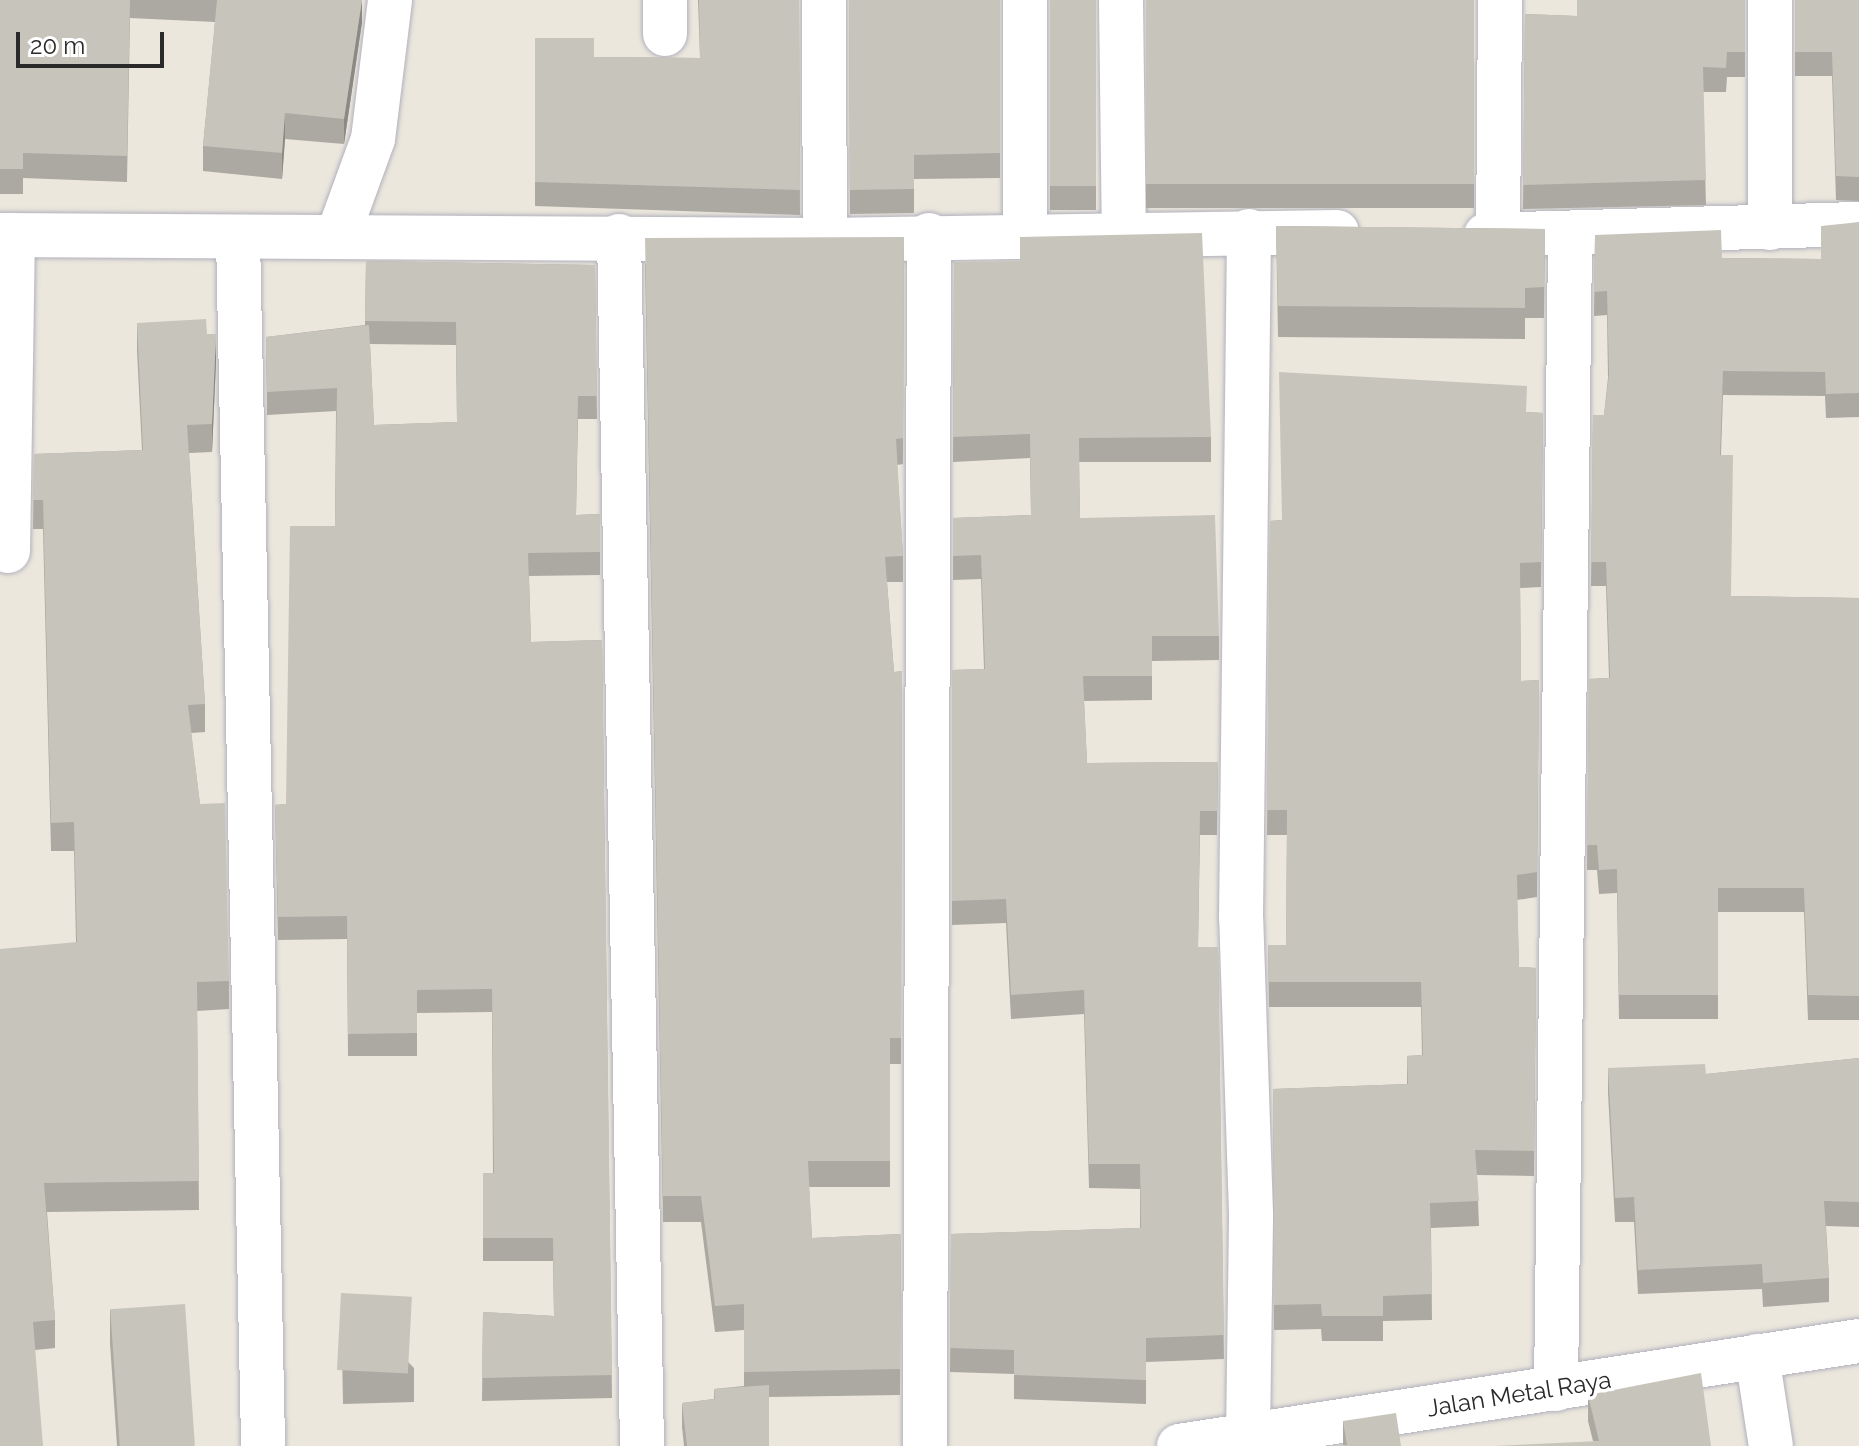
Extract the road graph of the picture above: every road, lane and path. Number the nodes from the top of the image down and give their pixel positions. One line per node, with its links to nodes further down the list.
1 (390, 0): 15 (street)
2 (824, 0): 21 (street)
3 (1025, 0): 12 (street)
4 (1121, 0): 10 (street)
5 (1500, 0): 17 (street)
6 (1770, 0): 8 (street)
7 (1859, 224): 8 (street)
8 (1770, 228): 18 (street)
9 (1249, 231): 10 (street); 11 (street); 27 (street)
10 (1124, 233): 12 (street)
11 (1374, 233)
12 (1025, 234): 16 (street)
13 (1436, 234): 17 (street)
14 (7, 235): 20 (street); 22 (street)
15 (338, 235): 19 (street); 20 (street)
16 (929, 235): 21 (street); 30 (street)
17 (1498, 235): 18 (street)
18 (1570, 235): 25 (street)
19 (619, 236): 21 (street); 29 (street)
20 (238, 238): 28 (street)
21 (825, 240)
22 (8, 551)
23 (1859, 1341): 24 (street, Jalan Metal Raya)
24 (1757, 1356): 25 (street, Jalan Metal Raya); 32 (street)
25 (1556, 1389): 26 (street, Jalan Metal Raya)
26 (1333, 1434): 27 (street, Jalan Metal Raya)
27 (1248, 1435): 31 (street, Jalan Metal Raya)
28 (263, 1446)
29 (642, 1446)
30 (925, 1446)
31 (1179, 1446)
32 (1771, 1446)

